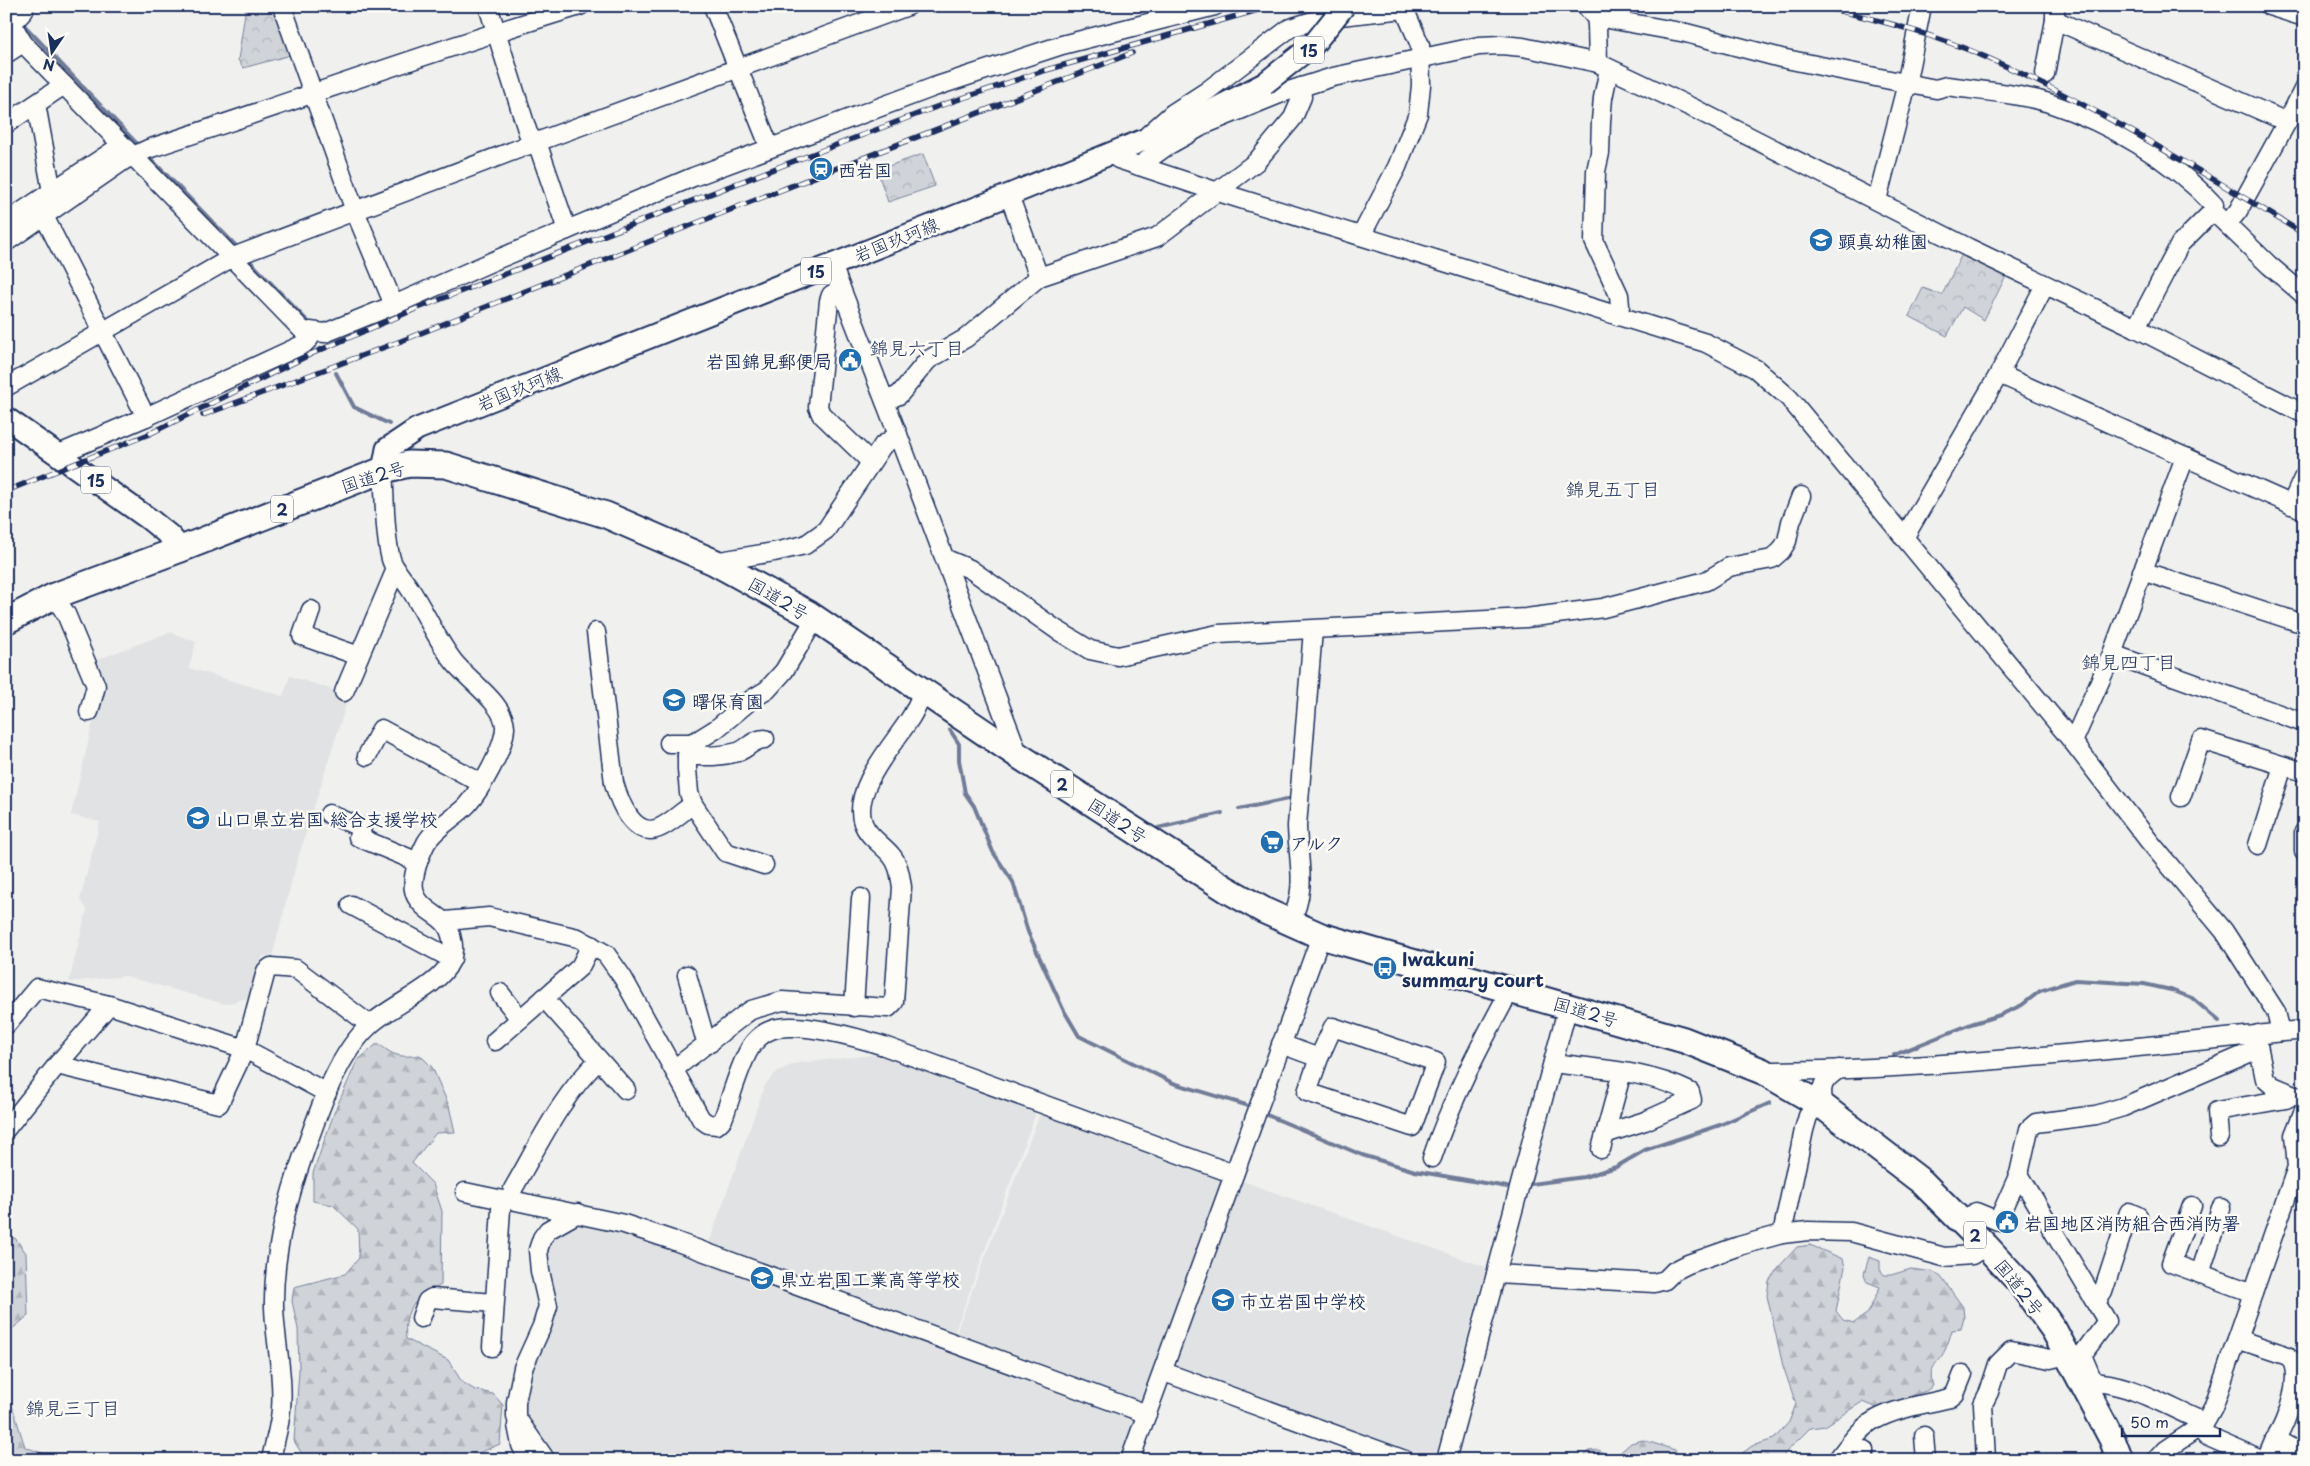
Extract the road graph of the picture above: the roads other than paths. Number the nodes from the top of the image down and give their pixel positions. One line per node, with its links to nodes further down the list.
1 (282, 6): 28 (street)
2 (488, 6): 15 (street)
3 (580, 6): 15 (street)
4 (713, 6): 21 (street)
5 (908, 6): 21 (street)
6 (1215, 6): 34 (street)
7 (1344, 6): 26 (main road, 岩国玖珂線 / 15, bridge)
8 (1922, 6): 23 (street)
9 (2269, 6): 14 (street)
10 (1404, 8): 17 (street); 19 (street)
11 (1591, 12): 20 (street); 23 (street)
12 (2055, 13): 22 (street); 30 (street)
13 (19, 14): 16 (street)
14 (2304, 17)
15 (494, 32): 28 (street); 33 (street)
16 (23, 43): 18 (street); 24 (street)
17 (1260, 52): 26 (street); 32 (street)
18 (6, 54)
19 (1421, 58): 20 (street); 25 (street); 48 (street)
20 (1604, 66): 41 (street); 57 (street)
21 (738, 68): 33 (street); 34 (street)
22 (2046, 74)
23 (1905, 83): 41 (street); 43 (street)
24 (64, 85): 29 (street); 35 (street)
25 (1301, 87): 26 (street); 38 (street)
26 (1273, 88): 32 (main road, 岩国玖珂線 / 15); 37 (street)
27 (2304, 88): 30 (street)
28 (314, 95): 35 (street); 42 (street)
29 (36, 104): 31 (street); 39 (street)
30 (2294, 117): 46 (street)
31 (6, 124)
32 (1142, 140): 36 (main road, 岩国玖珂線 / 15)
33 (534, 143): 42 (street); 47 (street)
34 (770, 148): 47 (street)
35 (135, 151): 39 (street); 44 (street); 50 (street)
36 (1113, 152): 37 (street); 40 (main road, 岩国玖珂線 / 15)
37 (1139, 166): 38 (street)
38 (1215, 191): 48 (street); 52 (street)
39 (52, 192): 45 (street)
40 (1009, 195): 51 (main road, 岩国玖珂線 / 15); 52 (street)
41 (1877, 200): 53 (street)
42 (355, 211): 50 (street); 56 (street)
43 (2214, 211): 46 (street); 58 (street)
44 (44, 216): 49 (street); 59 (street)
45 (6, 222)
46 (2227, 224): 55 (street)
47 (567, 230): 56 (street)
48 (1360, 236): 57 (street)
49 (6, 242)
50 (241, 254): 59 (street); 60 (street)
51 (832, 265): 54 (street); 71 (main road, 岩国玖珂線 / 15)
52 (1039, 277): 63 (street)
53 (2045, 285): 58 (street); 61 (street)
54 (841, 289): 63 (street); 70 (street)
55 (2304, 295)
56 (394, 305): 60 (street)
57 (1618, 316): 75 (street)
58 (2136, 328): 64 (street)
59 (102, 332): 62 (street); 65 (street)
60 (313, 332): 65 (street)
61 (1999, 374): 69 (street); 75 (street)
62 (6, 387)
63 (885, 401): 67 (street)
64 (2304, 414)
65 (146, 417): 68 (street)
66 (8, 422): 68 (main road, 15)
67 (898, 435): 70 (street); 77 (street)
68 (59, 454): 76 (main road, 15)
69 (2185, 457): 74 (street); 80 (street)
70 (872, 462): 78 (street)
71 (383, 470): 76 (highway, 国道2号 / 2); 78 (highway, 国道2号 / 2); 79 (street)
72 (2304, 476): 74 (street)
73 (1801, 496): 86 (street)
74 (2297, 507)
75 (1904, 538): 95 (street)
76 (181, 549): 81 (highway, 国道2号 / 2)
77 (946, 559): 86 (street); 99 (street)
78 (714, 562): 83 (highway, 国道2号 / 2)
79 (396, 569): 89 (street); 102 (street)
80 (2142, 571): 85 (street); 88 (street)
81 (54, 596): 84 (highway, 国道2号 / 2); 92 (street)
82 (311, 610): 89 (street)
83 (815, 619): 91 (highway, 国道2号 / 2); 97 (street)
84 (6, 622)
85 (2304, 624)
86 (1313, 630): 114 (street)
87 (596, 632): 104 (street)
88 (2112, 654): 93 (street); 95 (street)
89 (359, 656): 90 (street)
90 (344, 692)
91 (923, 692): 99 (highway, 国道2号 / 2); 124 (street)
92 (89, 712)
93 (2304, 723)
94 (765, 739): 97 (street)
95 (2073, 742): 129 (street)
96 (669, 743): 97 (street)
97 (688, 749): 104 (street)
98 (367, 756): 102 (street)
99 (1019, 756): 114 (highway, 国道2号 / 2)
100 (2283, 766): 101 (street); 103 (street); 107 (street)
101 (2304, 772)
102 (481, 783): 109 (street)
103 (2181, 797)
104 (693, 804): 110 (street)
105 (329, 814): 109 (street)
106 (2304, 832): 108 (street)
107 (2258, 845)
108 (2304, 852)
109 (418, 862): 113 (street)
110 (764, 865)
111 (861, 898): 124 (street)
112 (351, 905): 117 (street)
113 (445, 921): 116 (street); 117 (street)
114 (1290, 923): 115 (highway, 国道2号 / 2)
115 (1321, 936): 119 (highway, 国道2号 / 2); 133 (street)
116 (591, 945): 121 (street); 139 (street)
117 (452, 958): 127 (street)
118 (688, 975): 132 (street)
119 (1510, 990): 123 (highway, 国道2号 / 2); 152 (street)
120 (500, 993): 125 (street)
121 (544, 998): 125 (street); 136 (street)
122 (109, 1005): 126 (street); 134 (street); 138 (street)
123 (1568, 1006): 137 (street); 141 (highway, 国道2号 / 2)
124 (854, 1007): 132 (street)
125 (520, 1019): 131 (street)
126 (6, 1025)
127 (370, 1025): 134 (street); 144 (street)
128 (2304, 1030): 129 (street)
129 (2281, 1032): 130 (street)
130 (2258, 1040): 140 (street); 145 (street); 154 (street)
131 (495, 1041)
132 (710, 1043): 139 (street)
133 (1281, 1044): 135 (street); 153 (street)
134 (245, 1049): 138 (street); 144 (street)
135 (1319, 1058): 135 (street)
136 (599, 1060): 143 (street); 156 (street)
137 (1553, 1063): 142 (street); 164 (street)
138 (57, 1065): 149 (street)
139 (674, 1069): 153 (street)
140 (1839, 1069): 141 (street); 146 (street)
141 (1762, 1071): 146 (highway, 国道2号 / 2)
142 (1622, 1072): 148 (street); 148 (street)
143 (626, 1090)
144 (327, 1093): 182 (street)
145 (2298, 1097): 150 (street)
146 (1821, 1106): 161 (highway, 国道2号 / 2); 162 (street)
147 (2304, 1110): 166 (street)
148 (1607, 1127): 151 (street)
149 (6, 1129)
150 (2219, 1137)
151 (1601, 1150)
152 (1432, 1158)
153 (1234, 1174): 173 (street)
154 (2019, 1174): 161 (street); 167 (street)
155 (464, 1192): 156 (street)
156 (507, 1200): 159 (street); 168 (street)
157 (2192, 1206): 165 (street)
158 (2221, 1208): 165 (street)
159 (578, 1213): 176 (street); 177 (street)
160 (2138, 1216): 167 (street)
161 (1964, 1223): 163 (highway, 国道2号 / 2)
162 (1782, 1234): 163 (street); 164 (street)
163 (1986, 1246): 172 (highway, 国道2号 / 2)
164 (1496, 1274): 187 (street)
165 (2200, 1274): 166 (street)
166 (2253, 1293): 170 (street)
167 (2096, 1302): 175 (street)
168 (494, 1303): 169 (street); 171 (street)
169 (421, 1318)
170 (2238, 1339): 178 (street); 180 (street)
171 (492, 1346)
172 (2067, 1355): 175 (highway, 国道2号 / 2); 190 (street)
173 (1164, 1372): 176 (street); 186 (street)
174 (1963, 1374): 188 (street)
175 (2088, 1382): 178 (street); 191 (highway, 国道2号 / 2)
176 (1147, 1414): 185 (street)
177 (516, 1417): 183 (street); 184 (street)
178 (2202, 1426): 192 (street); 193 (street)
179 (1924, 1436): 189 (street)
180 (2275, 1438): 181 (street); 194 (street)
181 (2304, 1456)
182 (271, 1460)
183 (528, 1460)
184 (546, 1460)
185 (1130, 1460)
186 (1405, 1460)
187 (1446, 1460)
188 (1837, 1460)
189 (1926, 1460)
190 (1986, 1460)
191 (2120, 1460)
192 (2156, 1460)
193 (2261, 1460)
194 (2266, 1460)

